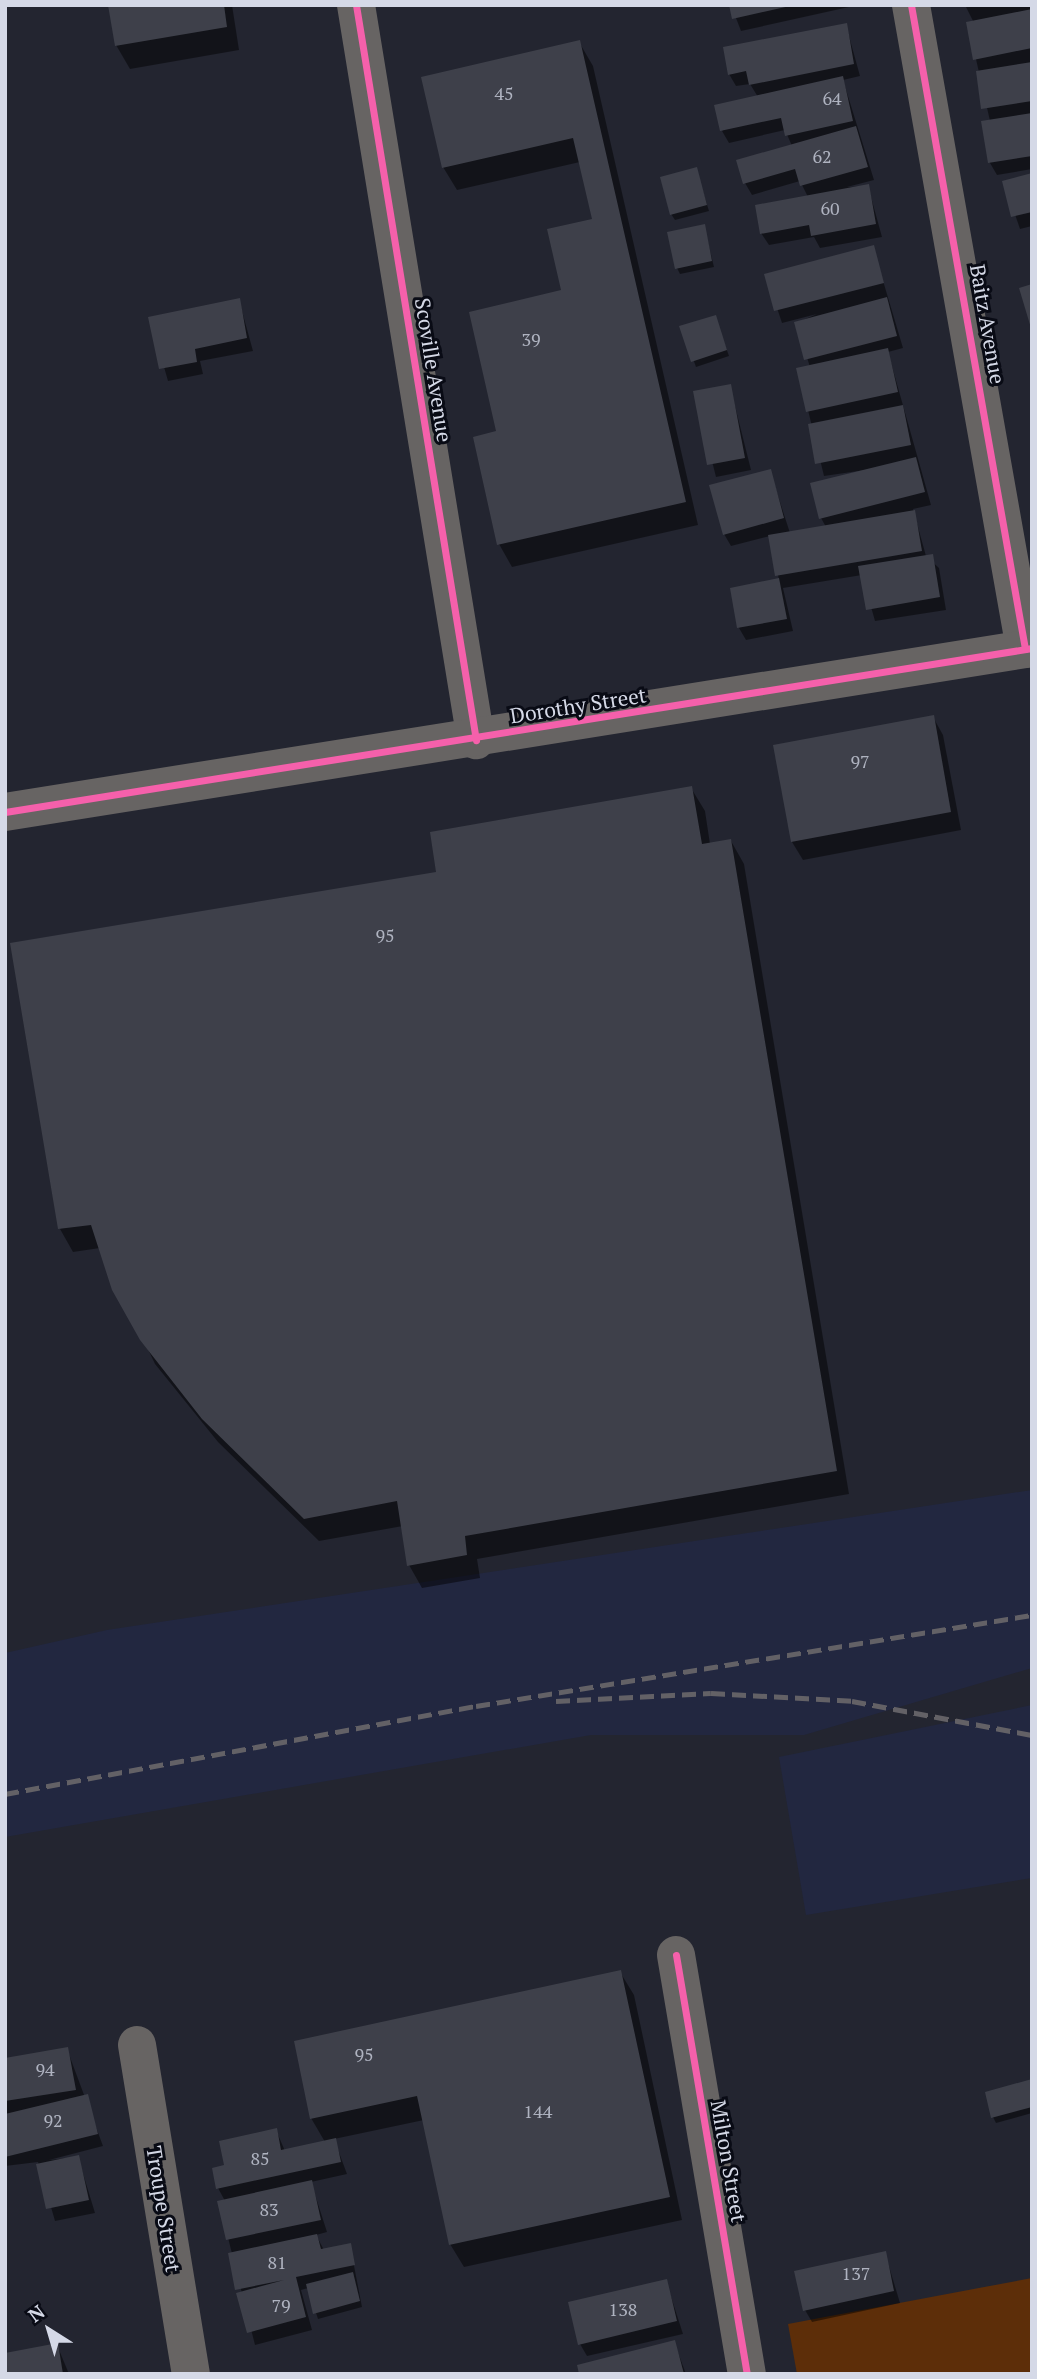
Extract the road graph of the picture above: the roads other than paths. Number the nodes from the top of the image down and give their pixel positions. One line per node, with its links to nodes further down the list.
1 (356, 5): 4 (street, Scoville Avenue)
2 (911, 5): 3 (street, Baitz Avenue)
3 (1028, 648): 4 (street, Dorothy Street)
4 (476, 740): 5 (street, Dorothy Street)
5 (5, 813)
6 (676, 1955): 9 (street, Milton Street)
7 (137, 2045): 8 (street, Troupe Street)
8 (191, 2374)
9 (747, 2374)

